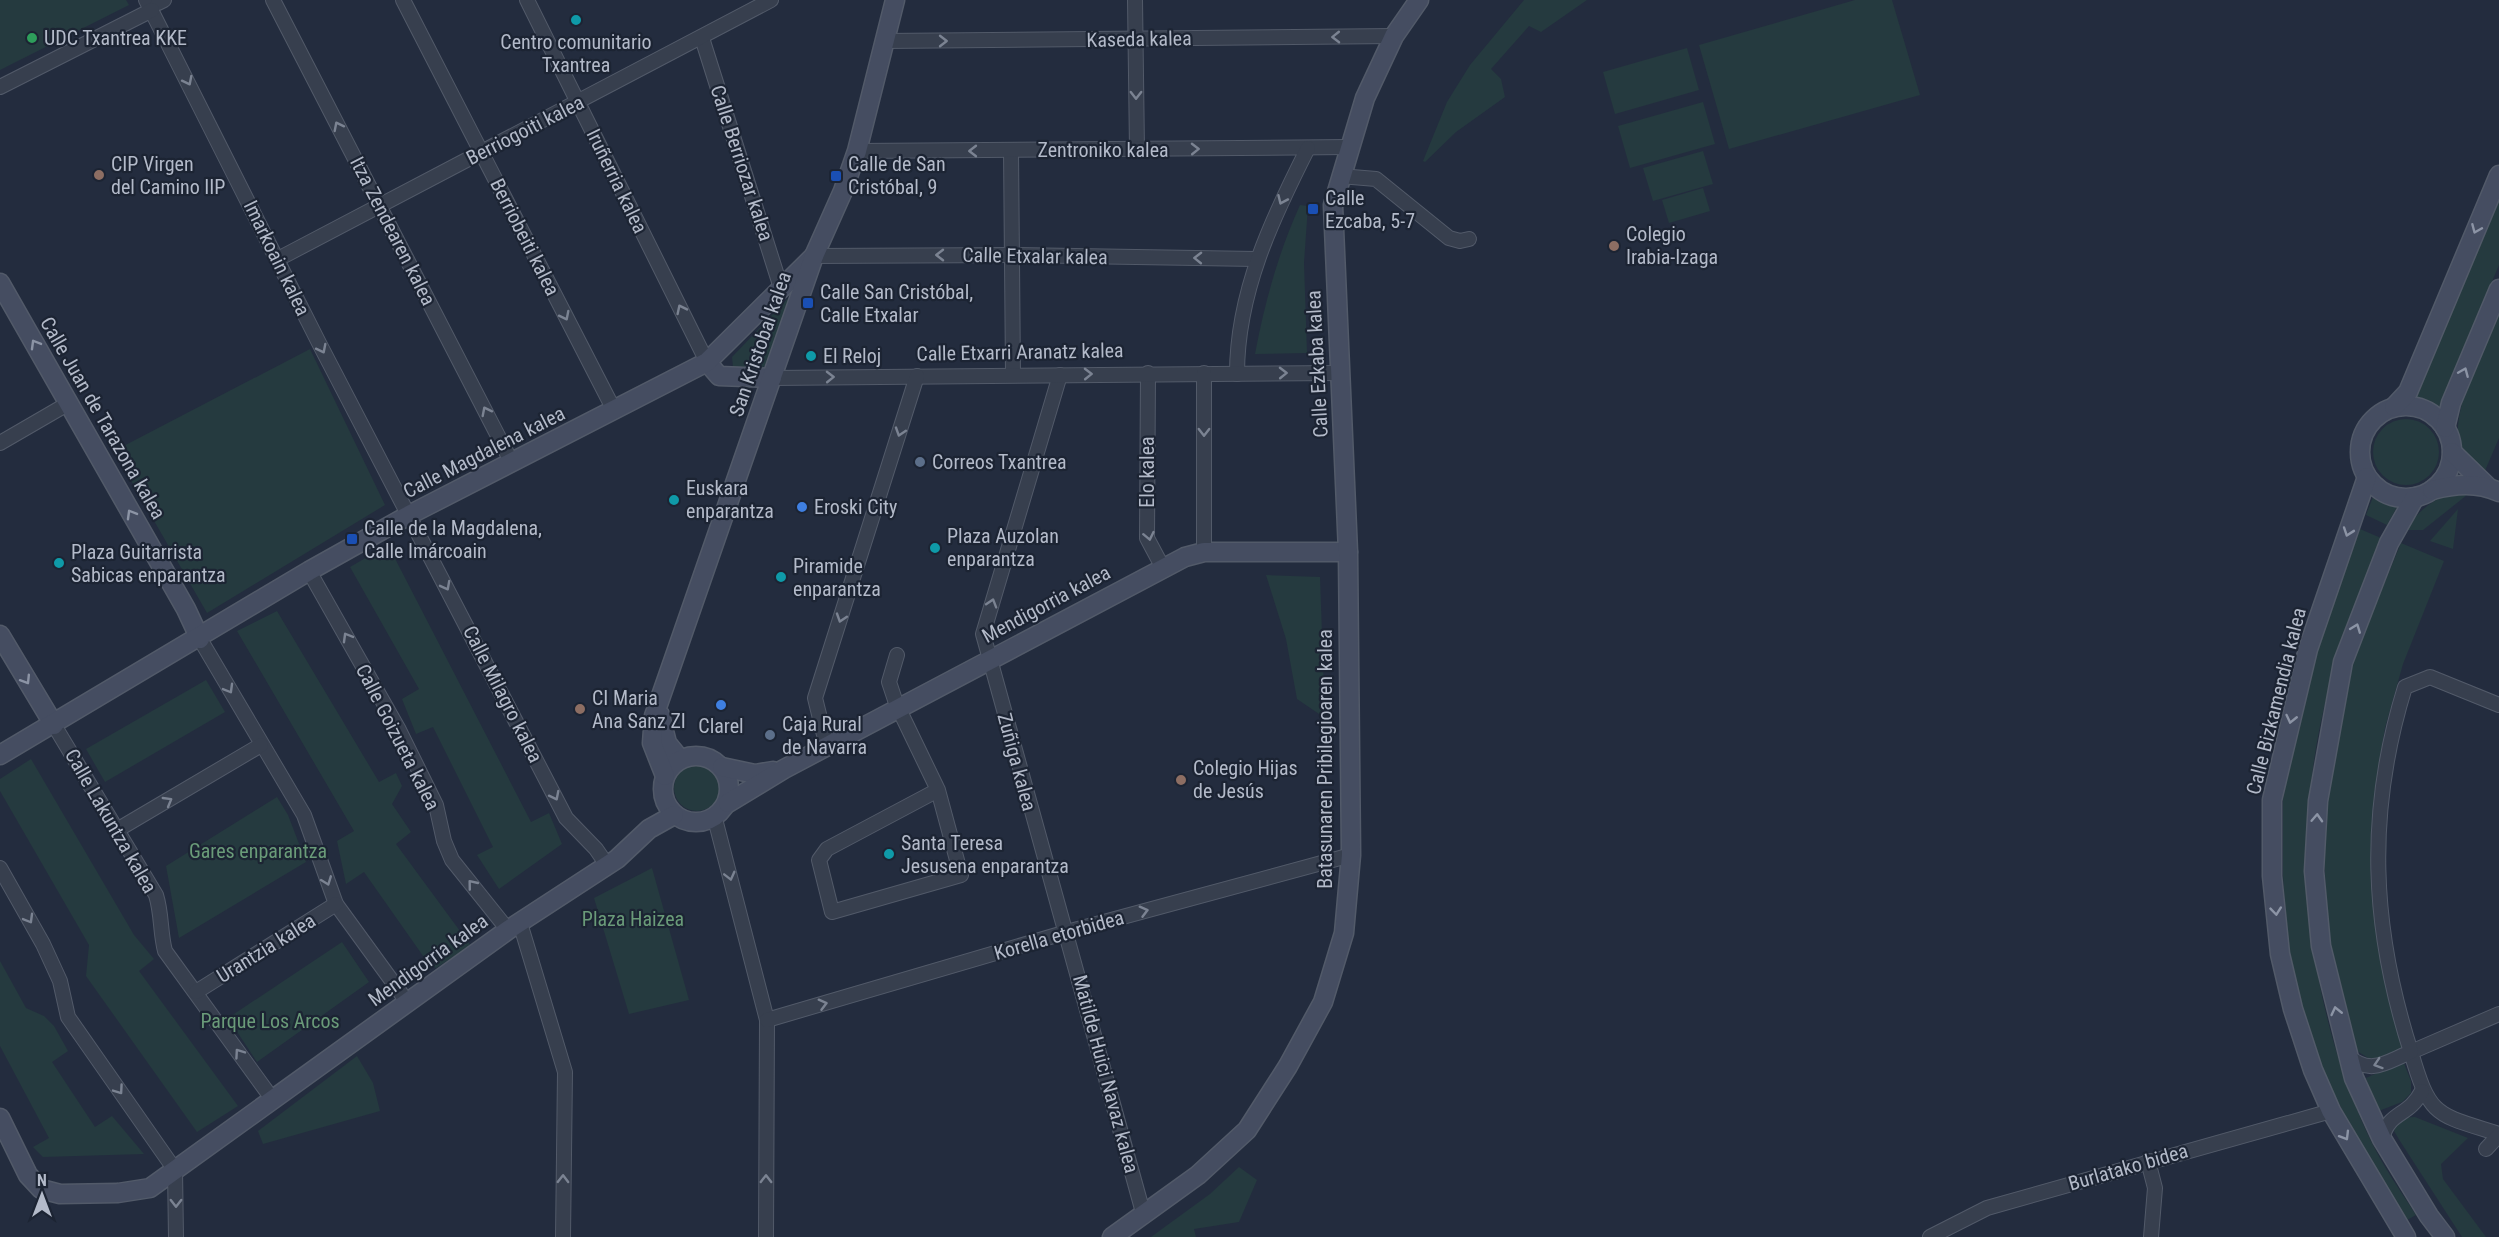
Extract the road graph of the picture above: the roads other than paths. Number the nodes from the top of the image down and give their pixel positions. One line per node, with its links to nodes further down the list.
1 (273, 0): 23 (street, Itza Zendearen kalea, one-way to 1)
2 (402, 0): 20 (street, Berriobeiti kalea)
3 (527, 0): 14 (street, Iruñerria kalea)
4 (771, 0): 10 (street, Berriogoiti kalea)
5 (895, 0): 12 (street, San Kristobal kalea)
6 (1135, 0): 11 (street)
7 (1419, 0): 9 (street, Calle Ezkaba kalea)
8 (155, 3): 13 (street); 27 (street, Imarkoain kalea, one-way to 27)
9 (1394, 36): 11 (street, Kaseda kalea, one-way to 11); 15 (street, Calle Ezkaba kalea)
10 (702, 38): 14 (street, Berriogoiti kalea); 30 (street, Calle Berriozar kalea)
11 (1136, 39): 12 (street, Kaseda kalea, one-way to 11); 18 (street, one-way to 18)
12 (884, 41): 19 (street, San Kristobal kalea)
13 (0, 87)
14 (578, 102): 20 (street, Berriogoiti kalea); 32 (street, Iruñerria kalea, one-way to 14)
15 (1349, 147): 16 (street, Zentroniko kalea); 22 (street, Calle Ezkaba kalea)
16 (1308, 148): 18 (street, Zentroniko kalea, one-way to 16); 28 (street, one-way to 28)
17 (1011, 150): 18 (street, Zentroniko kalea); 19 (street, Zentroniko kalea, one-way to 19); 25 (street)
18 (1137, 150)
19 (857, 151): 26 (street, San Kristobal kalea)
20 (481, 152): 23 (street, Berriogoiti kalea); 43 (street, Berriobeiti kalea, one-way to 43)
21 (2499, 175): 42 (street, one-way to 42)
22 (1340, 176): 24 (street); 35 (street, Calle Ezkaba kalea)
23 (380, 206): 27 (street, Berriogoiti kalea); 47 (street, Itza Zendearen kalea, one-way to 23)
24 (1469, 239)
25 (1013, 255): 26 (street, Calle Etxalar kalea, one-way to 26); 28 (street, Calle Etxalar kalea, one-way to 25); 37 (street)
26 (814, 256): 30 (street, Calle Magdalena kalea); 40 (street, San Kristobal kalea)
27 (278, 259): 52 (street, Imarkoain kalea, one-way to 52)
28 (1256, 259): 36 (street)
29 (0, 283): 41 (street, Calle Juan de Tarazona kalea, one-way to 29)
30 (781, 288): 32 (street, Calle Magdalena kalea)
31 (2499, 289): 44 (street, one-way to 31)
32 (706, 362): 40 (street, Calle Etxarri Aranatz kalea); 43 (street, Calle Magdalena kalea)
33 (1148, 373): 34 (street, Calle Etxarri Aranatz kalea); 38 (street, Calle Etxarri Aranatz kalea, one-way to 33); 55 (street, Elo kalea, one-way to 55)
34 (1204, 373): 36 (street, Calle Etxarri Aranatz kalea); 53 (street, one-way to 53)
35 (1340, 373): 36 (street, Calle Etxarri Aranatz kalea, one-way to 35); 54 (street, Calle Ezkaba kalea)
36 (1237, 374)
37 (1012, 375): 38 (street, Calle Etxarri Aranatz kalea); 39 (street, Calle Etxarri Aranatz kalea)
38 (1060, 375): 60 (street, Zuñiga kalea, one-way to 38)
39 (917, 376): 40 (street, Calle Etxarri Aranatz kalea, one-way to 39); 66 (street, one-way to 66)
40 (772, 378): 61 (street, San Kristobal kalea)
41 (69, 403): 45 (street); 58 (street, Calle Juan de Tarazona kalea, one-way to 41)
42 (2394, 407): 44 (street); 48 (street)
43 (614, 410): 47 (street, Calle Magdalena kalea)
44 (2445, 428): 46 (street)
45 (0, 443)
46 (2452, 452): 49 (street); 50 (street)
47 (512, 463): 52 (street, Calle Magdalena kalea)
48 (2367, 477): 51 (street); 93 (street, Calle Bizkamendia kalea, one-way to 93)
49 (2494, 489): 50 (street)
50 (2432, 490): 51 (street)
51 (2415, 497): 90 (street, one-way to 51)
52 (409, 515): 56 (street, Calle Magdalena kalea); 80 (street, Calle Milagro kalea, one-way to 80)
53 (1204, 552): 54 (street, Mendigorria kalea); 55 (street, Mendigorria kalea)
54 (1348, 552): 79 (street, Batasunaren Pribilegioaren kalea)
55 (1163, 568): 60 (street, Mendigorria kalea)
56 (309, 571): 58 (street, Calle Magdalena kalea); 83 (street, Calle Goizueta kalea, one-way to 56)
57 (0, 635): 64 (street, one-way to 64)
58 (200, 639): 64 (street, Calle Magdalena kalea); 65 (street, one-way to 65)
59 (897, 655): 63 (street)
60 (988, 660): 63 (street, Mendigorria kalea); 84 (street, Zuñiga kalea)
61 (661, 701): 68 (street, San Kristobal kalea); 71 (street, San Kristobal kalea)
62 (2499, 705): 89 (street)
63 (898, 708): 66 (street, Mendigorria kalea); 72 (street)
64 (54, 724): 67 (street, Calle Magdalena kalea); 78 (street, Calle Lakuntza kalea)
65 (261, 745): 78 (street, one-way to 65); 82 (street, one-way to 82)
66 (827, 747): 70 (street, Mendigorria kalea)
67 (0, 755)
68 (681, 759): 69 (street); 71 (street)
69 (722, 767): 70 (street, Mendigorria kalea); 74 (street)
70 (784, 769): 74 (street, Mendigorria kalea)
71 (664, 776): 73 (street)
72 (938, 790): 72 (street)
73 (664, 797): 75 (street); 77 (street, Mendigorria kalea)
74 (728, 803): 76 (street)
75 (674, 815): 76 (street); 77 (street, Mendigorria kalea)
76 (716, 819): 88 (street, one-way to 88)
77 (649, 829): 80 (street, Mendigorria kalea)
78 (117, 830): 85 (street, Calle Lakuntza kalea)
79 (1351, 855): 84 (street, Korella etorbidea, one-way to 79); 100 (street, Batasunaren Pribilegioaren kalea)
80 (607, 865): 83 (street, Mendigorria kalea)
81 (0, 868): 99 (street, one-way to 99)
82 (336, 904): 85 (street, Urantzia kalea); 86 (street)
83 (514, 926): 86 (street, Mendigorria kalea); 102 (street, one-way to 83)
84 (1067, 932): 88 (street, Korella etorbidea, one-way to 84); 100 (street, Matilde Huici Navaz kalea)
85 (196, 992): 92 (street, Calle Lakuntza kalea, one-way to 85)
86 (408, 1003): 92 (street, Mendigorria kalea)
87 (2499, 1014): 89 (street)
88 (767, 1020): 103 (street, one-way to 88)
89 (2411, 1052): 90 (street, one-way to 90); 91 (street)
90 (2347, 1055): 96 (street)
91 (2422, 1091): 95 (street); 96 (street)
92 (273, 1100): 99 (street, Mendigorria kalea)
93 (2331, 1111): 98 (street, Burlatako bidea); 107 (street, Calle Bizkamendia kalea, one-way to 107)
94 (0, 1118): 99 (street, Mendigorria kalea)
95 (2499, 1134): 97 (street)
96 (2382, 1139): 108 (street)
97 (2486, 1149)
98 (2148, 1161): 105 (street, Burlatako bidea); 106 (street)
99 (175, 1170): 101 (street, one-way to 101)
100 (1144, 1216): 104 (street, Batasunaren Pribilegioaren kalea)
101 (176, 1237)
102 (562, 1237)
103 (766, 1237)
104 (1112, 1237)
105 (1930, 1237)
106 (2151, 1237)
107 (2406, 1237)
108 (2445, 1237)

